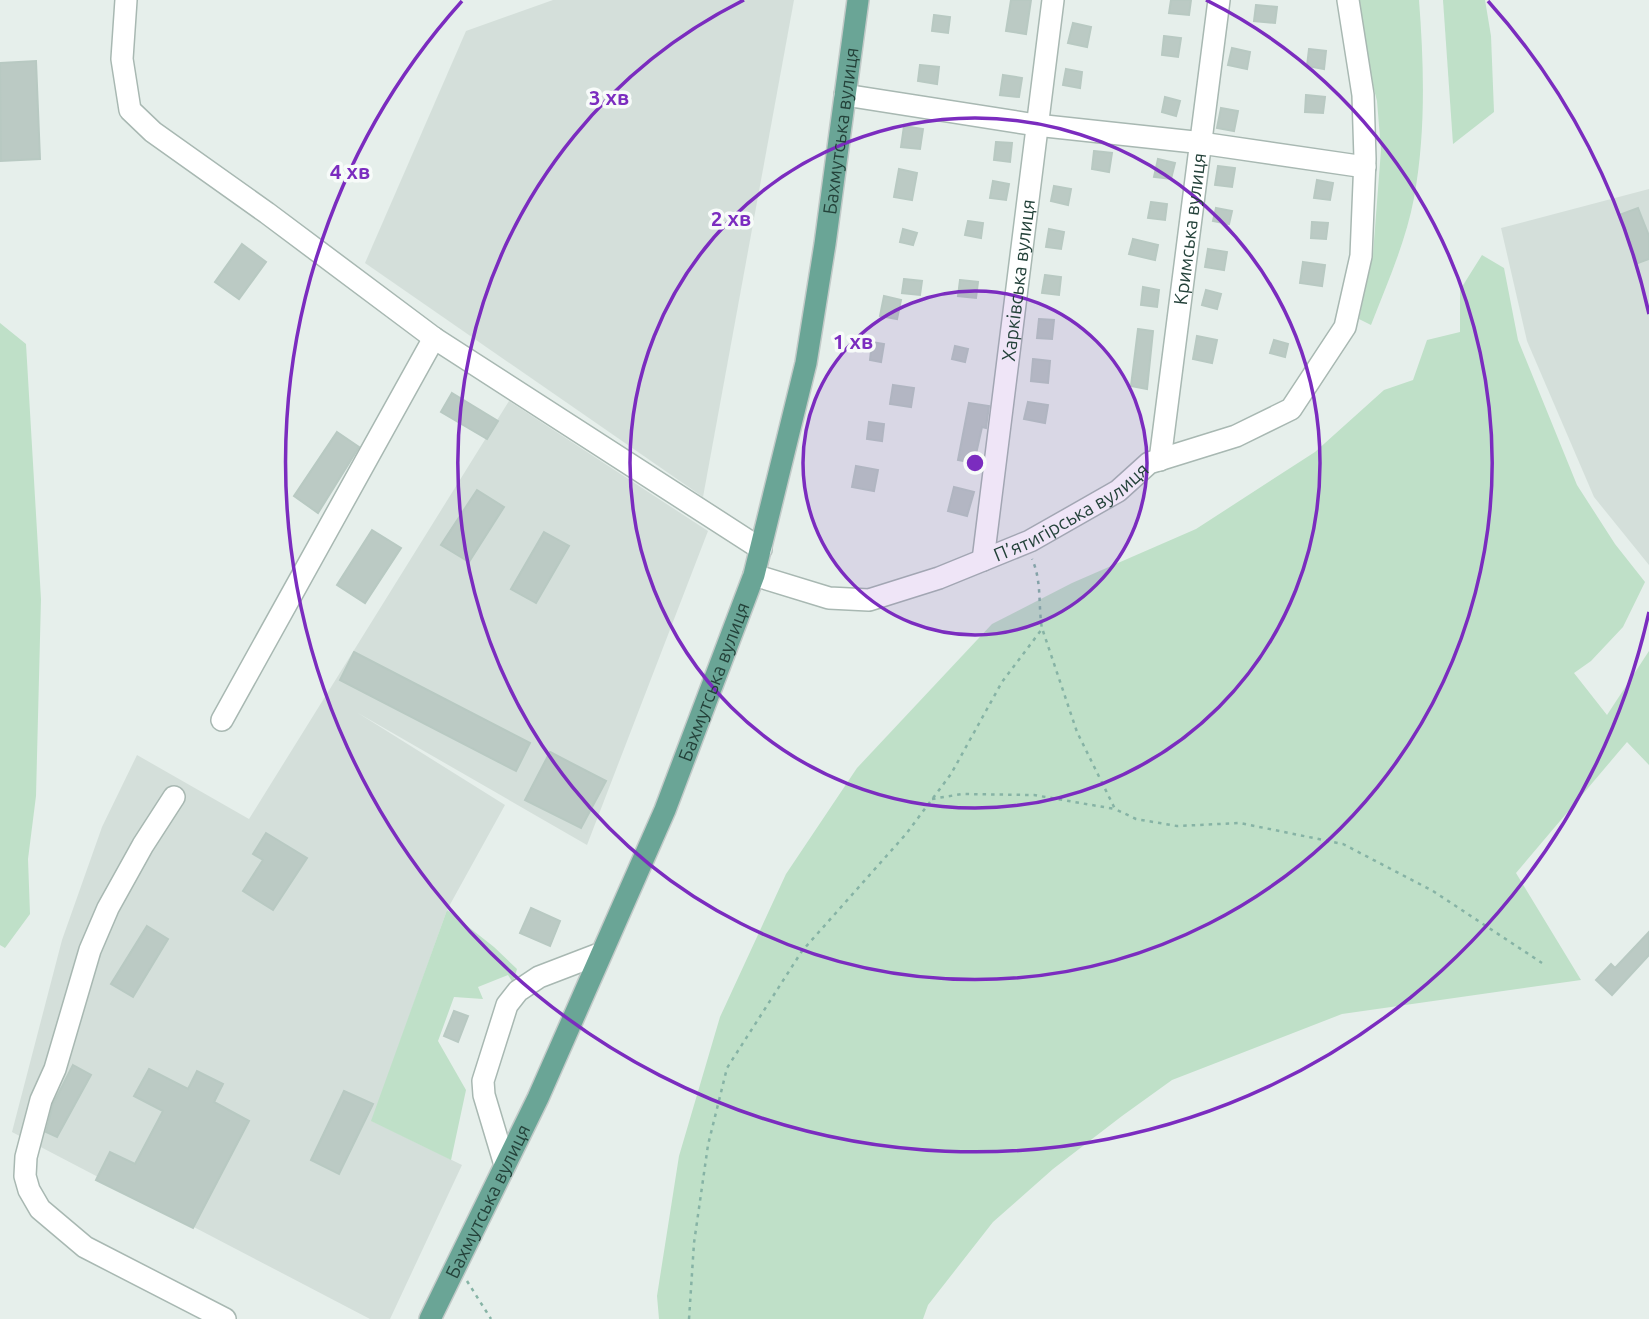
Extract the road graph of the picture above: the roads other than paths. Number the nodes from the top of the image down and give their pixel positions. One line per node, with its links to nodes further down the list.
1 (126, 0): 10 (street)
2 (858, 0): 6 (main road, Бахмутська вулиця)
3 (1054, 0): 7 (street, Харківська вулиця)
4 (1219, 0): 8 (street, Кримська вулиця)
5 (1348, 0): 9 (street, П’ятигірська вулиця)
6 (845, 95): 7 (street); 12 (main road, Бахмутська вулиця)
7 (1036, 125): 8 (street); 13 (street, Харківська вулиця)
8 (1202, 144): 9 (street); 11 (street, Кримська вулиця)
9 (1365, 167): 11 (street, П’ятигірська вулиця)
10 (434, 338): 12 (street); 15 (street)
11 (1160, 460): 13 (street, П’ятигірська вулиця)
12 (761, 549): 14 (main road, Бахмутська вулиця)
13 (983, 560): 14 (street, П’ятигірська вулиця)
14 (754, 575): 17 (main road, Бахмутська вулиця)
15 (222, 720)
16 (174, 797): 19 (street)
17 (599, 954): 18 (main road, Бахмутська вулиця); 18 (street)
18 (505, 1165): 20 (main road, Бахмутська вулиця)
19 (225, 1319)
20 (430, 1319)

